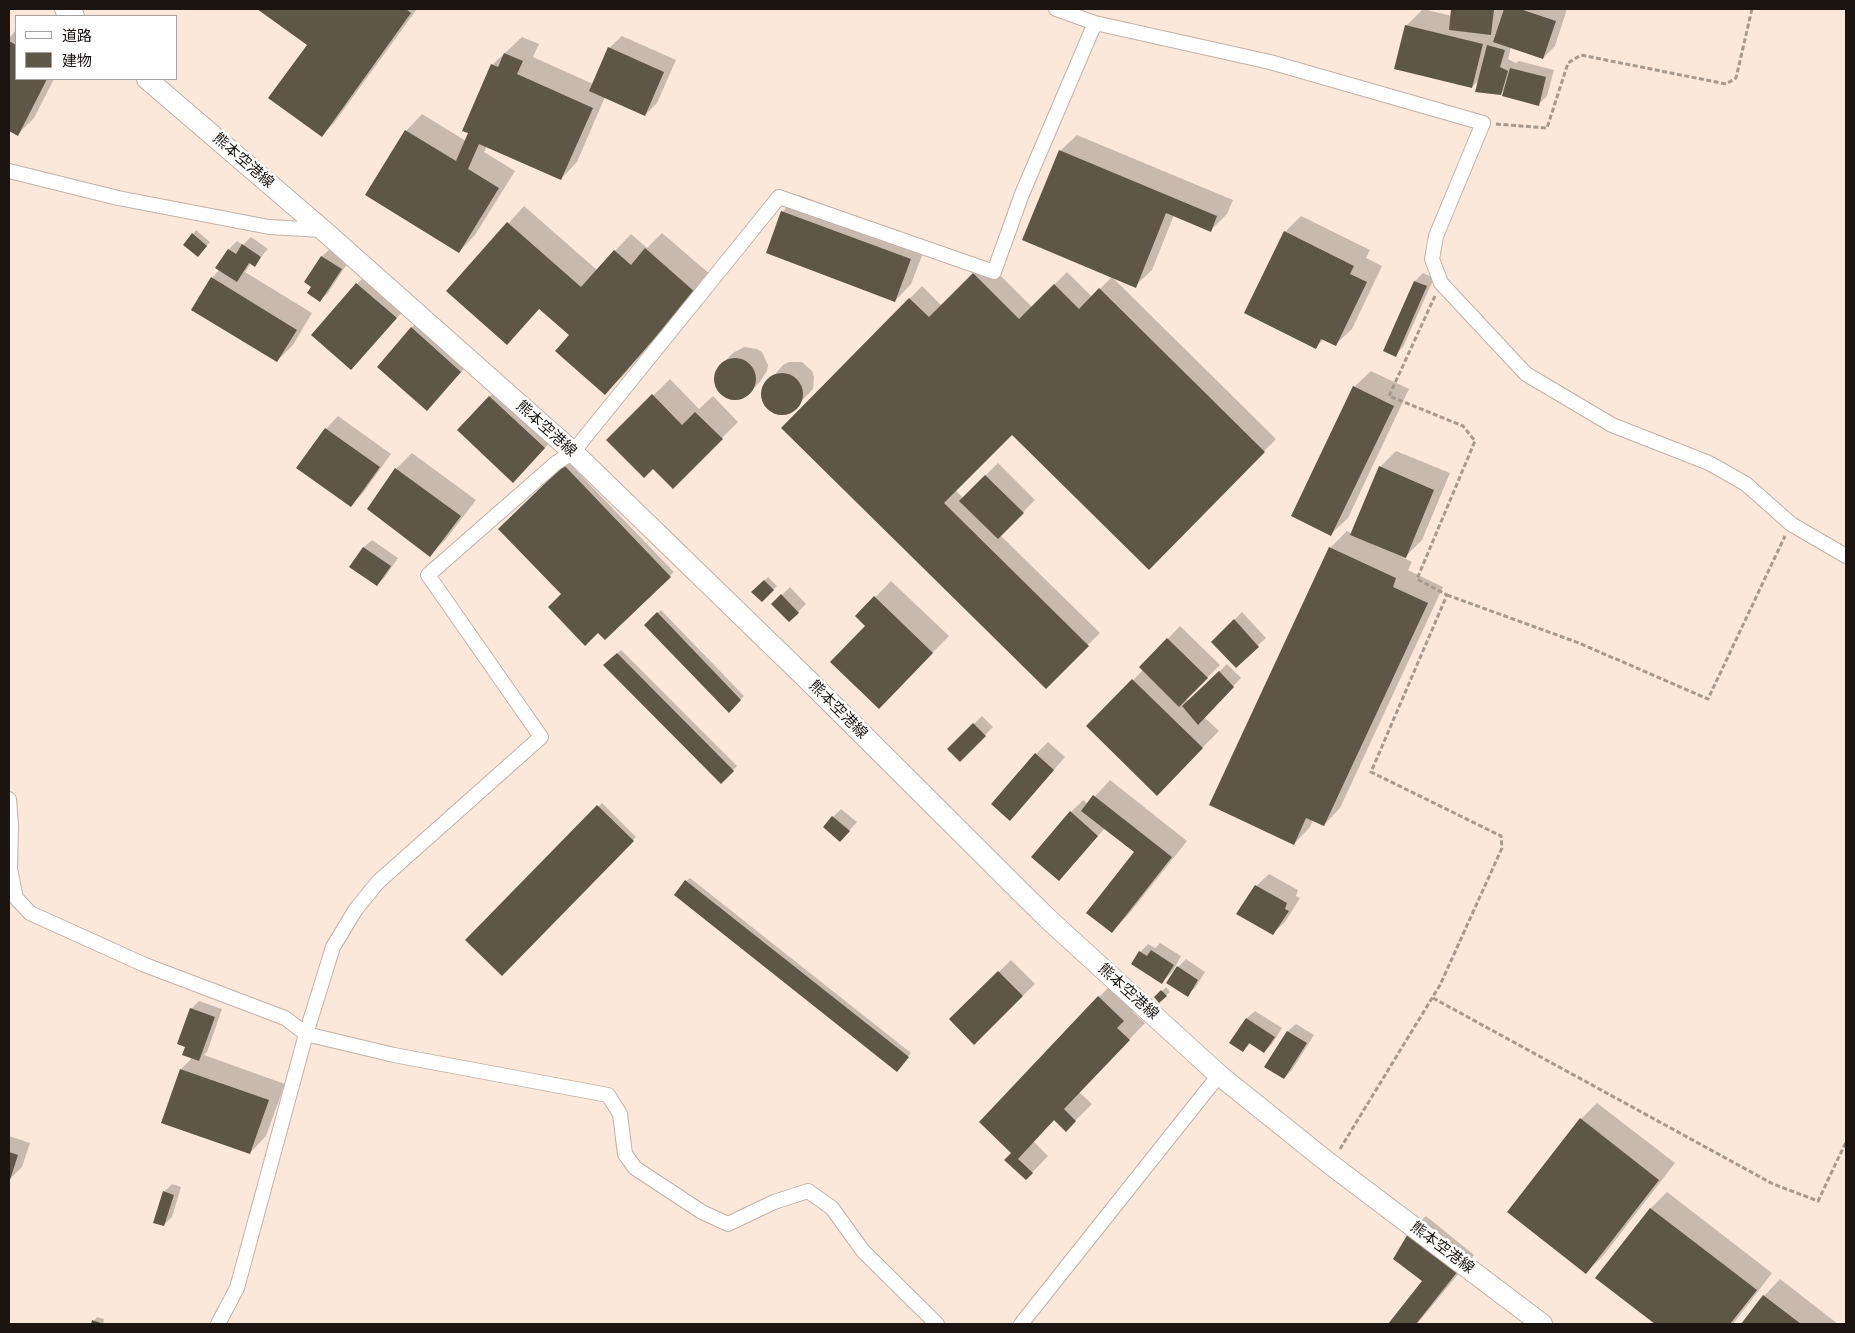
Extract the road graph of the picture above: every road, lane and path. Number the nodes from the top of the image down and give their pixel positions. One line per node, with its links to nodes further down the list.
1 (1056, 9): 3 (street)
2 (1752, 9): 5 (path)
3 (1095, 23): 5 (street); 9 (street)
4 (148, 80): 7 (main road, 熊本空港線)
5 (1483, 123): 8 (street)
6 (9, 171): 7 (street)
7 (323, 230): 9 (main road, 熊本空港線)
8 (1441, 283): 10 (street); 12 (path)
9 (573, 452): 15 (street); 16 (main road, 熊本空港線)
10 (1791, 524): 11 (street); 12 (path)
11 (1846, 556)
12 (1447, 595): 14 (path)
13 (9, 798): 15 (street)
14 (1433, 998): 17 (path); 18 (path)
15 (306, 1034): 19 (street); 20 (street)
16 (1219, 1075): 18 (main road, 熊本空港線); 21 (street)
17 (1846, 1142)
18 (1330, 1164): 22 (main road, 熊本空港線)
19 (218, 1324)
20 (937, 1324)
21 (1021, 1324)
22 (1542, 1324)

